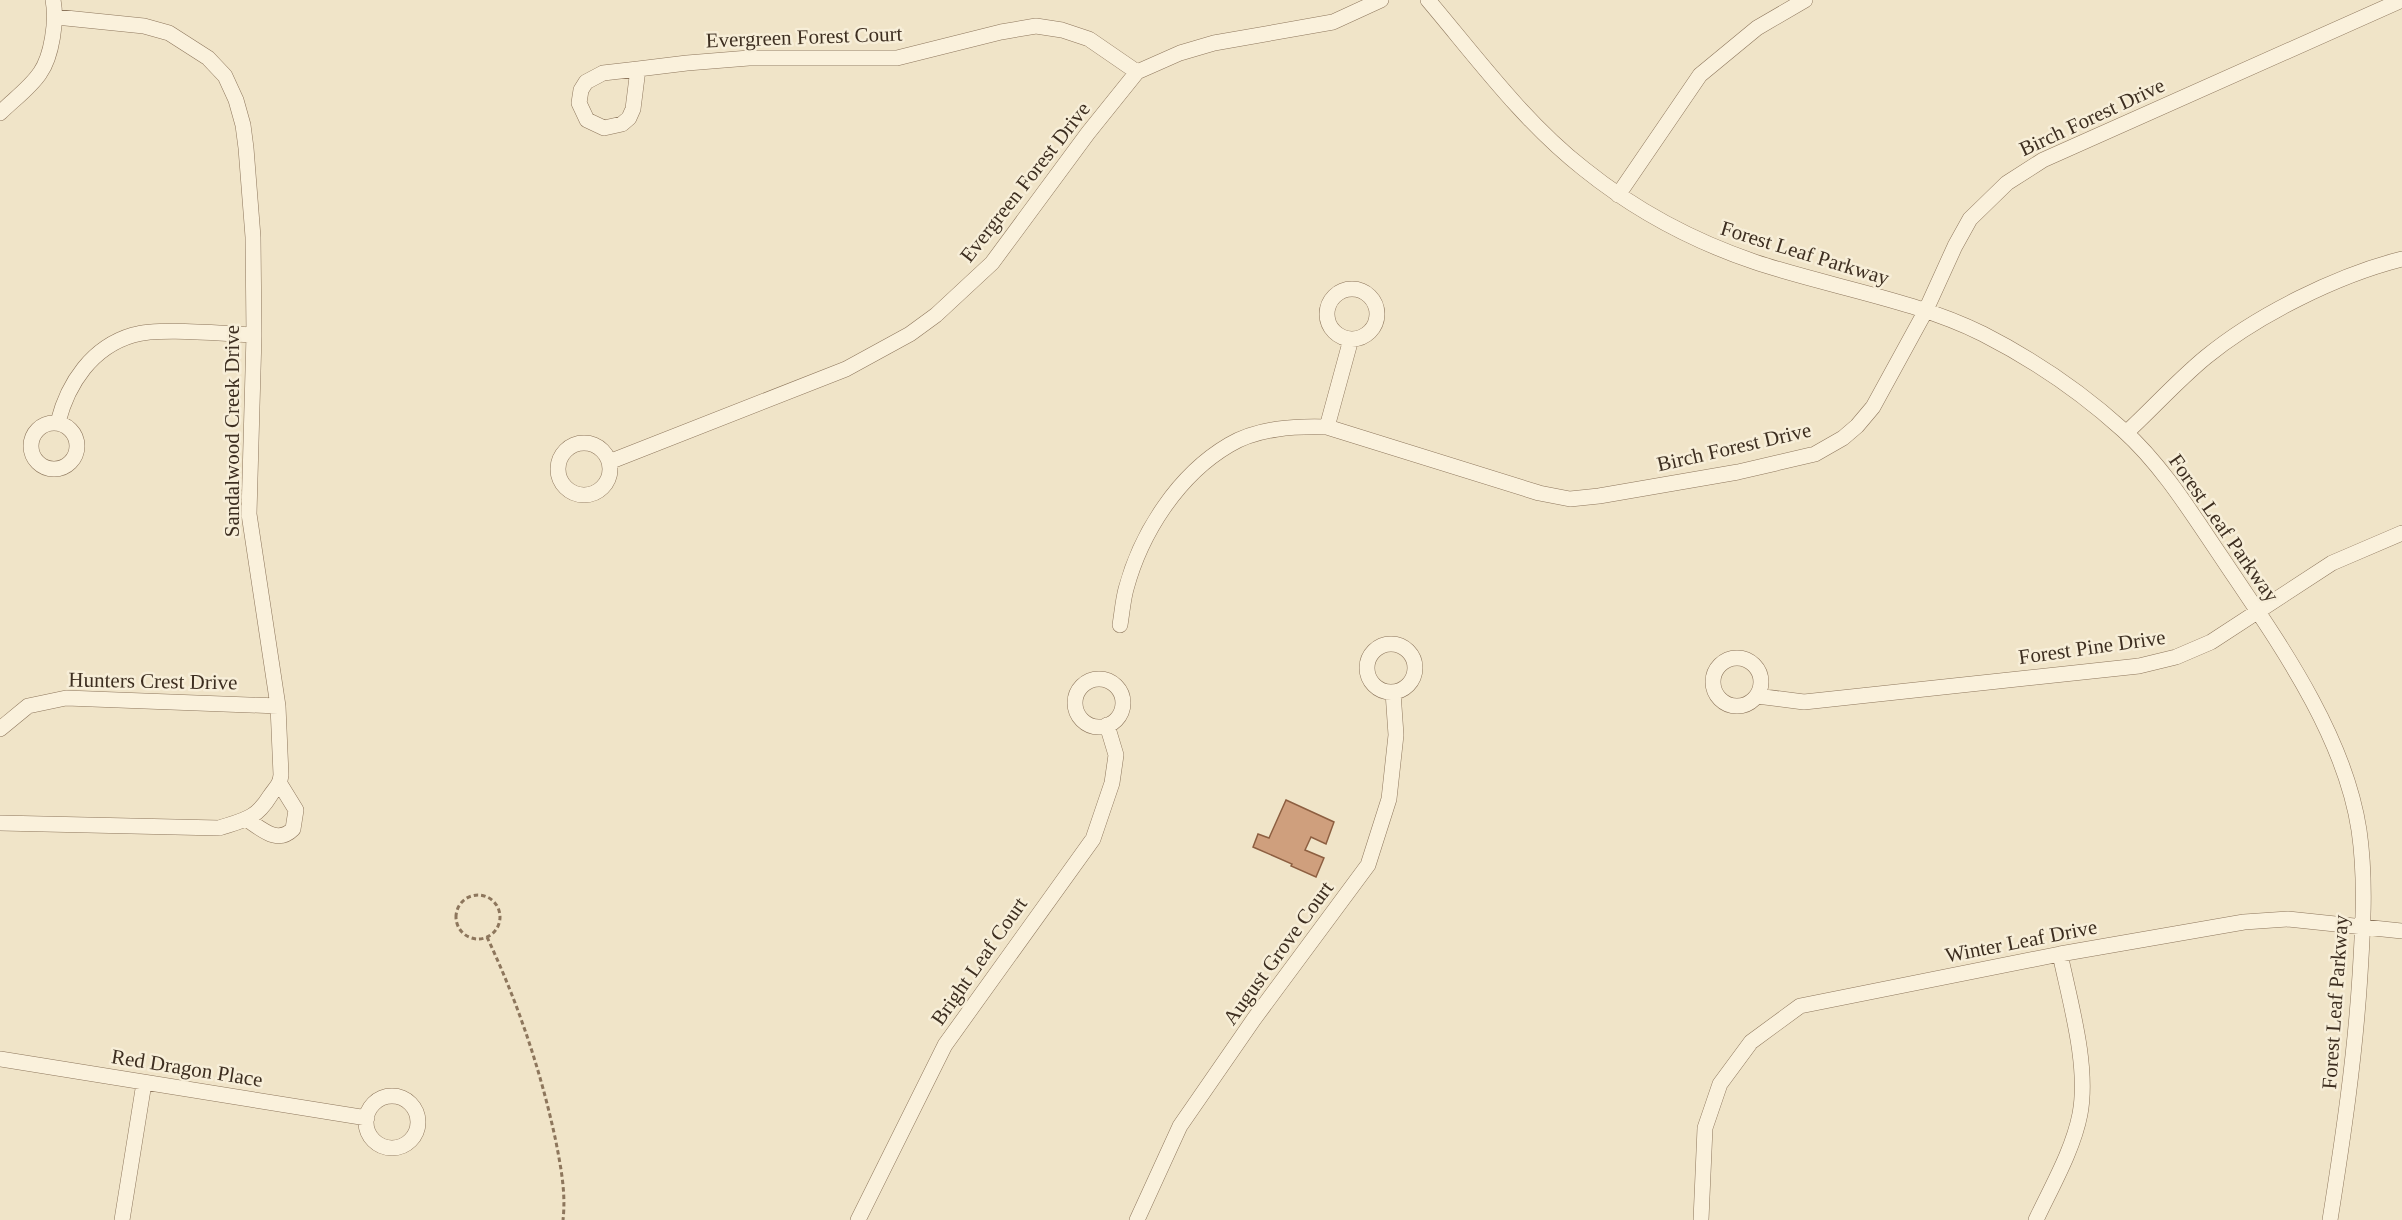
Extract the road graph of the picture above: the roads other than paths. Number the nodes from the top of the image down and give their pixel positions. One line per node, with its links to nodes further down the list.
1 (53, 0): 6 (street)
2 (1381, 0): 8 (street, Evergreen Forest Drive)
3 (1428, 0): 10 (street, Forest Leaf Parkway)
4 (1804, 0): 10 (street)
5 (2402, 0): 12 (street, Birch Forest Drive)
6 (56, 17): 9 (street); 13 (street, Sandalwood Creek Drive)
7 (638, 69): 7 (street, Evergreen Forest Court); 8 (street, Evergreen Forest Court)
8 (1137, 72): 18 (street, Evergreen Forest Drive)
9 (0, 113)
10 (1618, 195): 12 (street, Forest Leaf Parkway)
11 (2402, 259): 17 (street)
12 (1925, 312): 16 (street, Birch Forest Drive); 17 (street, Forest Leaf Parkway)
13 (254, 335): 15 (street); 24 (street, Sandalwood Creek Drive)
14 (1351, 339): 16 (street)
15 (58, 422)
16 (1327, 427): 21 (street, Birch Forest Drive)
17 (2126, 433): 20 (street, Forest Leaf Parkway)
18 (609, 462)
19 (2402, 533): 20 (street, Forest Pine Drive)
20 (2258, 612): 23 (street, Forest Pine Drive); 30 (street, Forest Leaf Parkway)
21 (1120, 625)
22 (1393, 692): 38 (street, August Grove Court)
23 (1757, 696)
24 (278, 706): 26 (street, Hunters Crest Drive); 27 (street, Sandalwood Creek Drive)
25 (1107, 725): 37 (street, Bright Leaf Court)
26 (0, 729)
27 (280, 784): 28 (street); 28 (street)
28 (246, 819): 29 (street)
29 (0, 823)
30 (2363, 927): 31 (street, Winter Leaf Drive); 32 (street, Winter Leaf Drive); 41 (street, Forest Leaf Parkway)
31 (2402, 932)
32 (2060, 954): 39 (street, Winter Leaf Drive); 40 (street)
33 (0, 1059): 34 (street, Red Dragon Place)
34 (144, 1083): 35 (street, Red Dragon Place); 36 (street)
35 (367, 1118)
36 (122, 1220)
37 (858, 1220)
38 (1137, 1220)
39 (1701, 1220)
40 (2036, 1220)
41 (2330, 1220)

